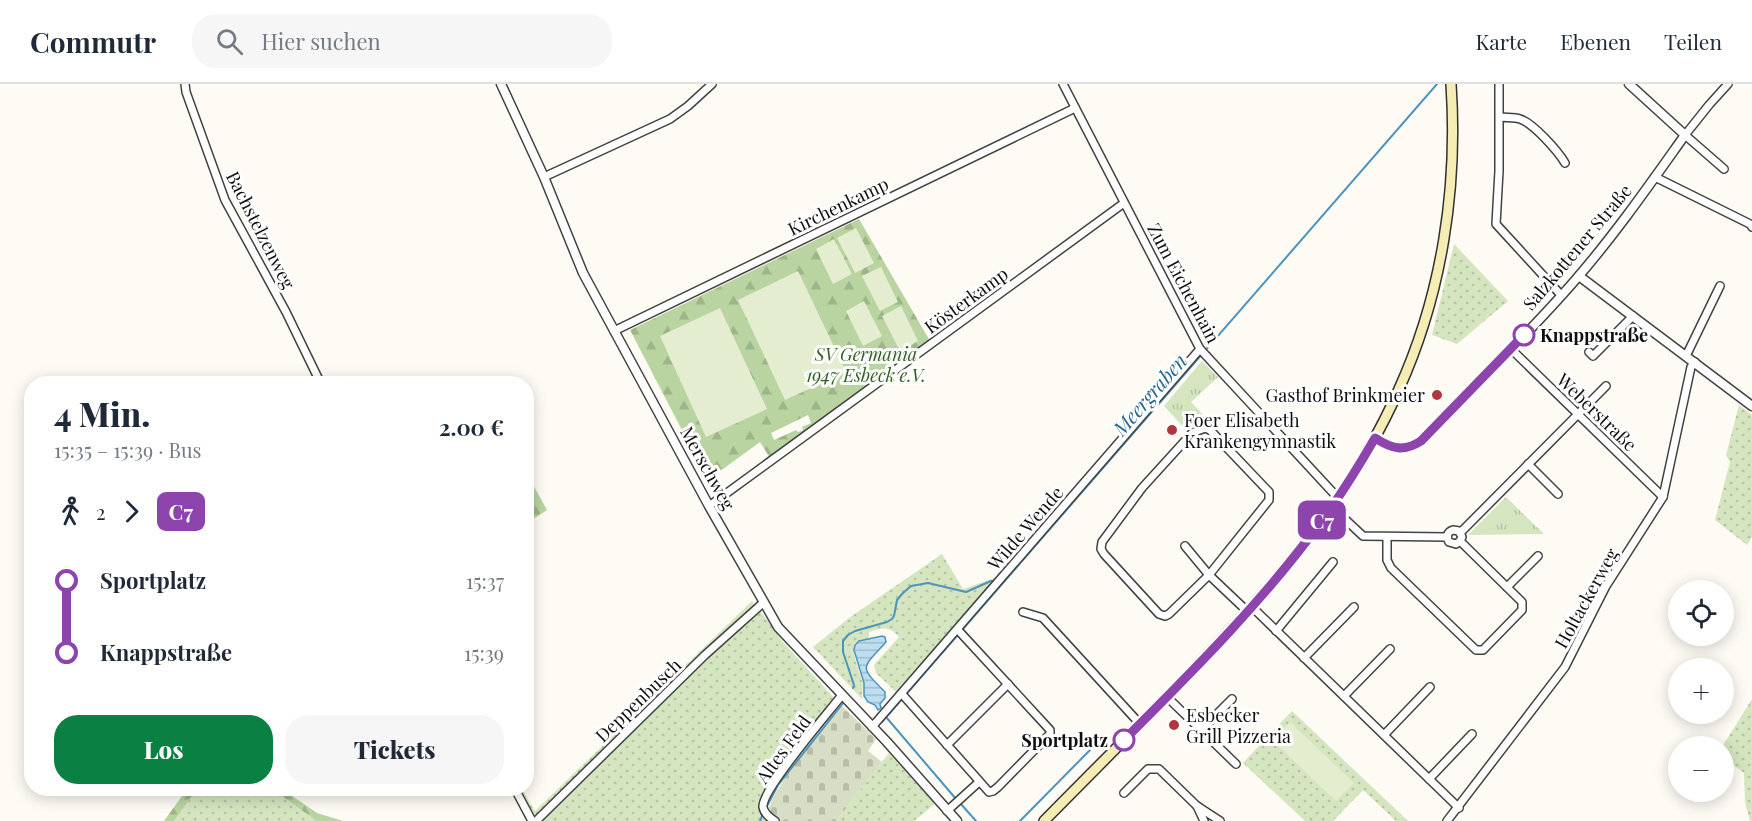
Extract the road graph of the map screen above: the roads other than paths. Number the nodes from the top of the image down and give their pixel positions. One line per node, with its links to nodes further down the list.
1 (185, 84): 28 (street, Bachstelzenweg)
2 (501, 84): 14 (street, Merschweg)
3 (712, 84): 14 (street)
4 (1063, 84): 9 (street, Zum Eichenhain)
5 (1451, 84): 32 (main road)
6 (1499, 84): 10 (street)
7 (1629, 84): 11 (street)
8 (1728, 84): 11 (street, Salzkottener Straße)
9 (1075, 108): 16 (street, Zum Eichenhain); 22 (street, Kirchenkamp)
10 (1500, 117): 12 (street); 20 (street)
11 (1685, 135): 13 (street); 15 (street, Salzkottener Straße)
12 (1565, 163)
13 (1724, 169)
14 (544, 177): 22 (street, Merschweg)
15 (1655, 177): 17 (street); 18 (street, Salzkottener Straße)
16 (1124, 203): 23 (street, Zum Eichenhain); 37 (street, Kösterkamp)
17 (1752, 227)
18 (1579, 276): 20 (street, Salzkottener Straße); 21 (street)
19 (1720, 286): 26 (street)
20 (1562, 296): 24 (street, Salzkottener Straße)
21 (1633, 316): 25 (street); 26 (street)
22 (614, 331): 37 (street, Merschweg)
23 (1200, 349): 36 (street, Zum Eichenhain); 52 (street, Wilde Wende)
24 (1510, 349): 31 (street, Weberstraße); 32 (street, Salzkottener Straße)
25 (1589, 352)
26 (1686, 356): 27 (street)
27 (1695, 362): 30 (street); 35 (street, Holtackerweg)
28 (317, 376)
29 (1606, 386): 31 (street)
30 (1752, 406)
31 (1578, 414): 33 (street); 35 (street, Weberstraße)
32 (1375, 438): 36 (main road)
33 (1528, 464): 34 (street); 39 (street)
34 (1558, 494)
35 (1663, 497): 75 (street, Holtackerweg)
36 (1338, 498): 38 (main road)
37 (709, 506): 48 (street, Merschweg)
38 (1332, 507): 40 (street); 50 (main road)
39 (1460, 533): 41 (street); 42 (street)
40 (1387, 537): 41 (street); 47 (street)
41 (1447, 537): 42 (street)
42 (1460, 541): 47 (street)
43 (1185, 546): 46 (street)
44 (1538, 556): 47 (street)
45 (1333, 562): 53 (street)
46 (1209, 575): 46 (street); 50 (street)
47 (1507, 587)
48 (764, 602): 59 (street, Merschweg); 77 (street, Deppenbusch)
49 (1354, 607): 55 (street)
50 (1250, 610): 53 (street); 61 (main road)
51 (1023, 612): 63 (street)
52 (958, 630): 56 (street); 58 (street, Wilde Wende)
53 (1276, 631): 55 (street)
54 (1390, 649): 60 (street)
55 (1304, 658): 60 (street)
56 (1008, 684): 68 (street); 71 (street)
57 (1430, 687): 67 (street)
58 (902, 694): 64 (street, Wilde Wende); 68 (street)
59 (842, 695): 64 (street, Merschweg); 78 (street, Altes Feld)
60 (1344, 696): 67 (street)
61 (1167, 697): 63 (main road); 65 (street)
62 (1232, 699): 65 (street)
63 (1140, 724): 80 (main road)
64 (872, 727): 76 (street, Merschweg)
65 (1201, 730): 69 (street)
66 (1472, 734): 70 (street)
67 (1384, 735): 70 (street)
68 (947, 745): 71 (street)
69 (1236, 764)
70 (1429, 779): 75 (street)
71 (979, 782): 76 (street)
72 (1124, 793): 74 (street)
73 (519, 796): 77 (street)
74 (1197, 806): 81 (street); 82 (street)
75 (1459, 808): 83 (street, Holtackerweg)
76 (947, 811): 79 (street, Merschweg)
77 (534, 821)
78 (775, 821)
79 (957, 821)
80 (1044, 821)
81 (1204, 821)
82 (1220, 821)
83 (1447, 821)

